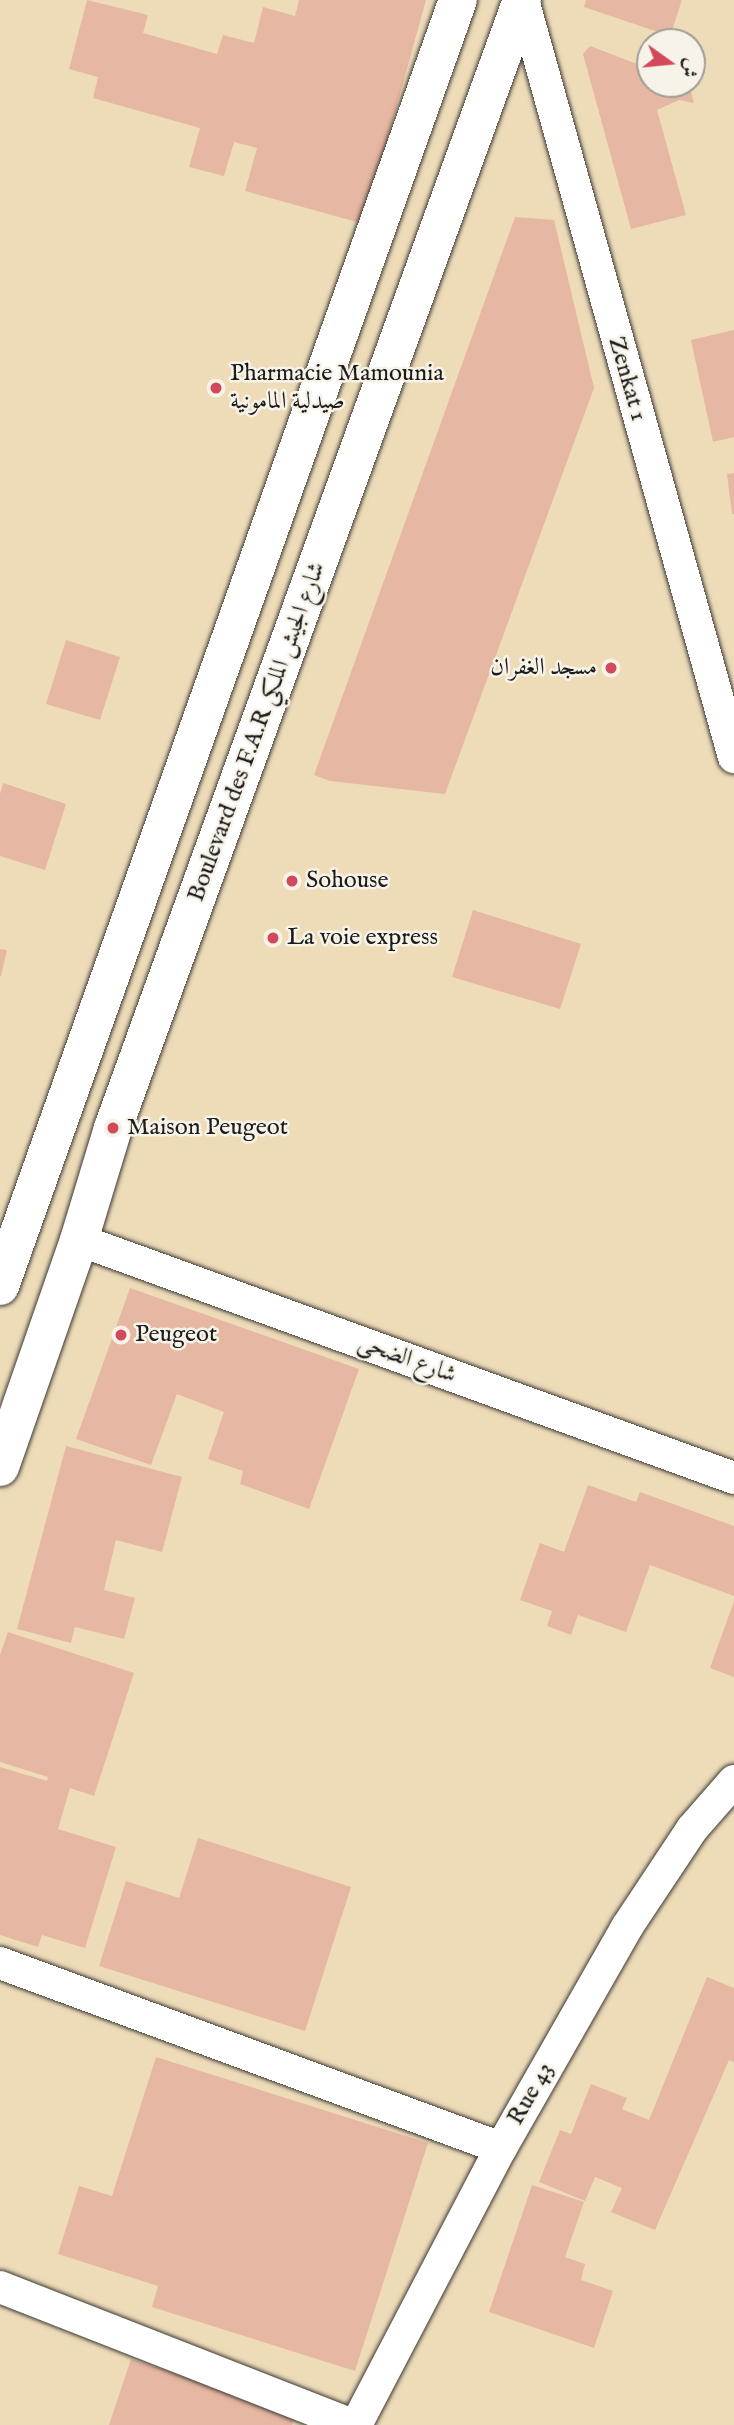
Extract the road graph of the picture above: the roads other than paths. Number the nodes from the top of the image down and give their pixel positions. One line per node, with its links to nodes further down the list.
1 (458, 0): 5 (main road)
2 (522, 0): 3 (street, Zenkat 1); 4 (main road, Boulevard des F.A.R شارع الجيش الملكي)
3 (734, 757)
4 (79, 1240): 6 (main road, Boulevard des F.A.R شارع الجيش الملكي); 7 (street, شارع الضحى)
5 (0, 1286)
6 (0, 1467)
7 (734, 1478)
8 (734, 1781): 10 (street, Rue 43)
9 (0, 1963): 10 (street)
10 (500, 2148): 12 (street, Rue 43)
11 (0, 2287): 12 (street)
12 (354, 2425)

